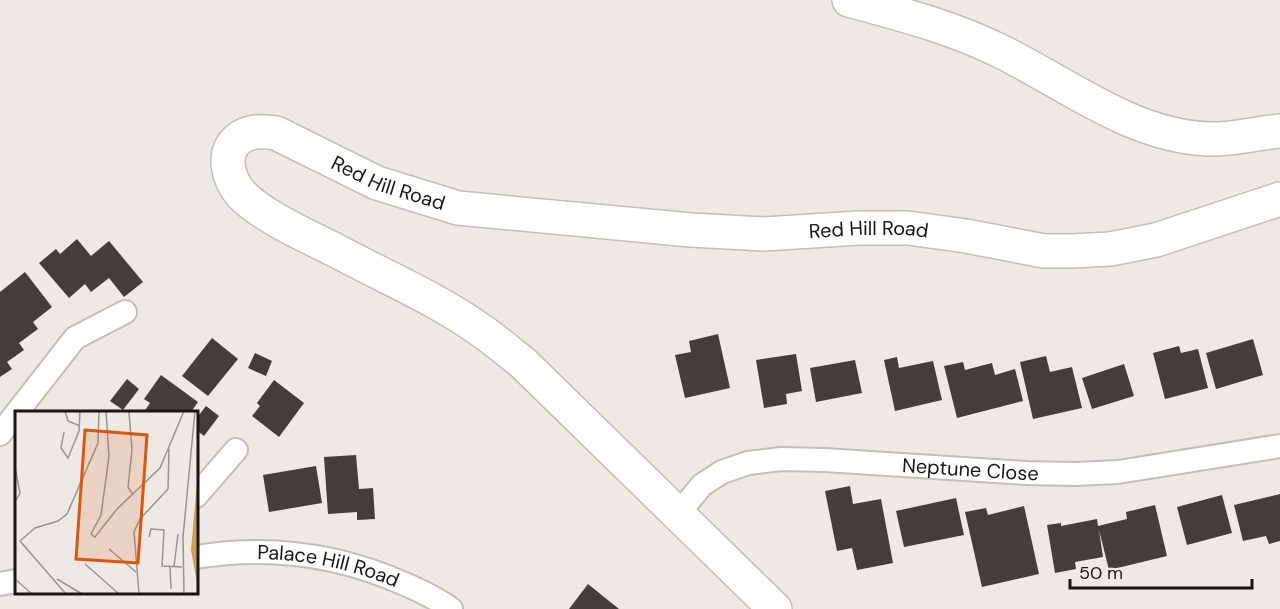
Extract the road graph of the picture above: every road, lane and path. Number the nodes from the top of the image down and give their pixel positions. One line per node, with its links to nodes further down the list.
1 (849, 0): 2 (street)
2 (1280, 131)
3 (1280, 199): 11 (street, Red Hill Road)
4 (125, 312): 5 (street)
5 (18, 411)
6 (15, 415): 7 (street)
7 (0, 434)
8 (1280, 446): 11 (street, Neptune Close)
9 (236, 450): 10 (street)
10 (198, 494)
11 (678, 514): 16 (street, Red Hill Road)
12 (198, 557): 15 (street, Palace Hill Road)
13 (15, 581): 14 (street)
14 (0, 584)
15 (452, 609)
16 (775, 609)

